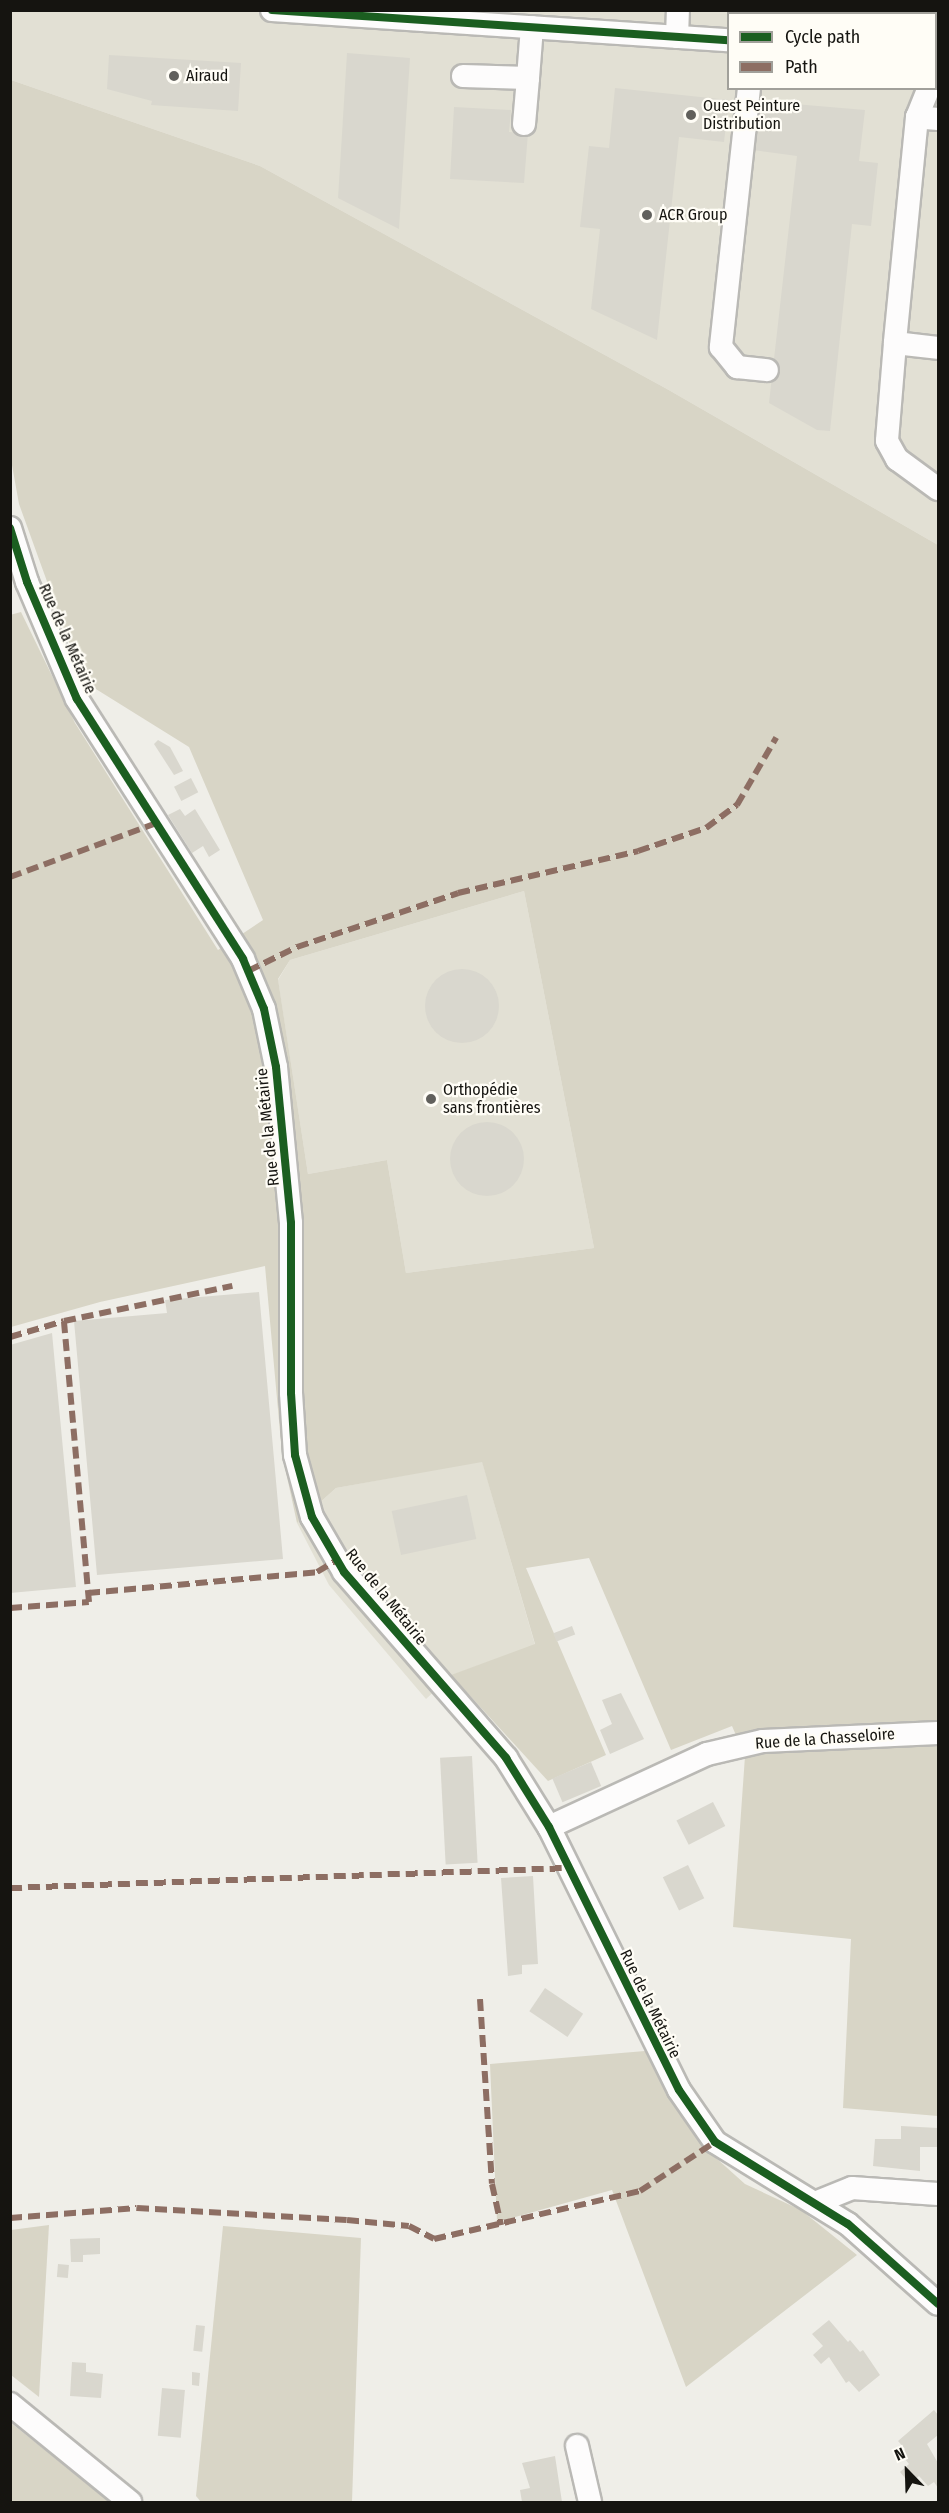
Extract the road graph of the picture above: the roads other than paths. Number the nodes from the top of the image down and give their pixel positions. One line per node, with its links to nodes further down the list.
1 (272, 10): 3 (street)
2 (678, 10): 5 (street)
3 (296, 11): 4 (street)
4 (535, 22): 5 (street); 8 (street)
5 (677, 37): 6 (street)
6 (727, 40)
7 (463, 76): 8 (street)
8 (528, 78): 12 (street)
9 (749, 90): 15 (street)
10 (929, 90): 11 (street)
11 (928, 118): 13 (street)
12 (524, 124)
13 (895, 343): 14 (street); 16 (street)
14 (939, 348)
15 (768, 370)
16 (939, 489)
17 (10, 528): 18 (street, Rue de la Métairie)
18 (19, 585): 20 (street, Rue de la Métairie)
19 (939, 1733): 20 (street, Rue de la Chasseloire)
20 (549, 1827): 22 (street, Rue de la Métairie)
21 (939, 2194): 22 (street)
22 (815, 2202): 23 (street, Rue de la Métairie)
23 (939, 2304)
24 (10, 2404): 26 (street)
25 (577, 2446): 27 (street)
26 (130, 2502)
27 (590, 2502)

